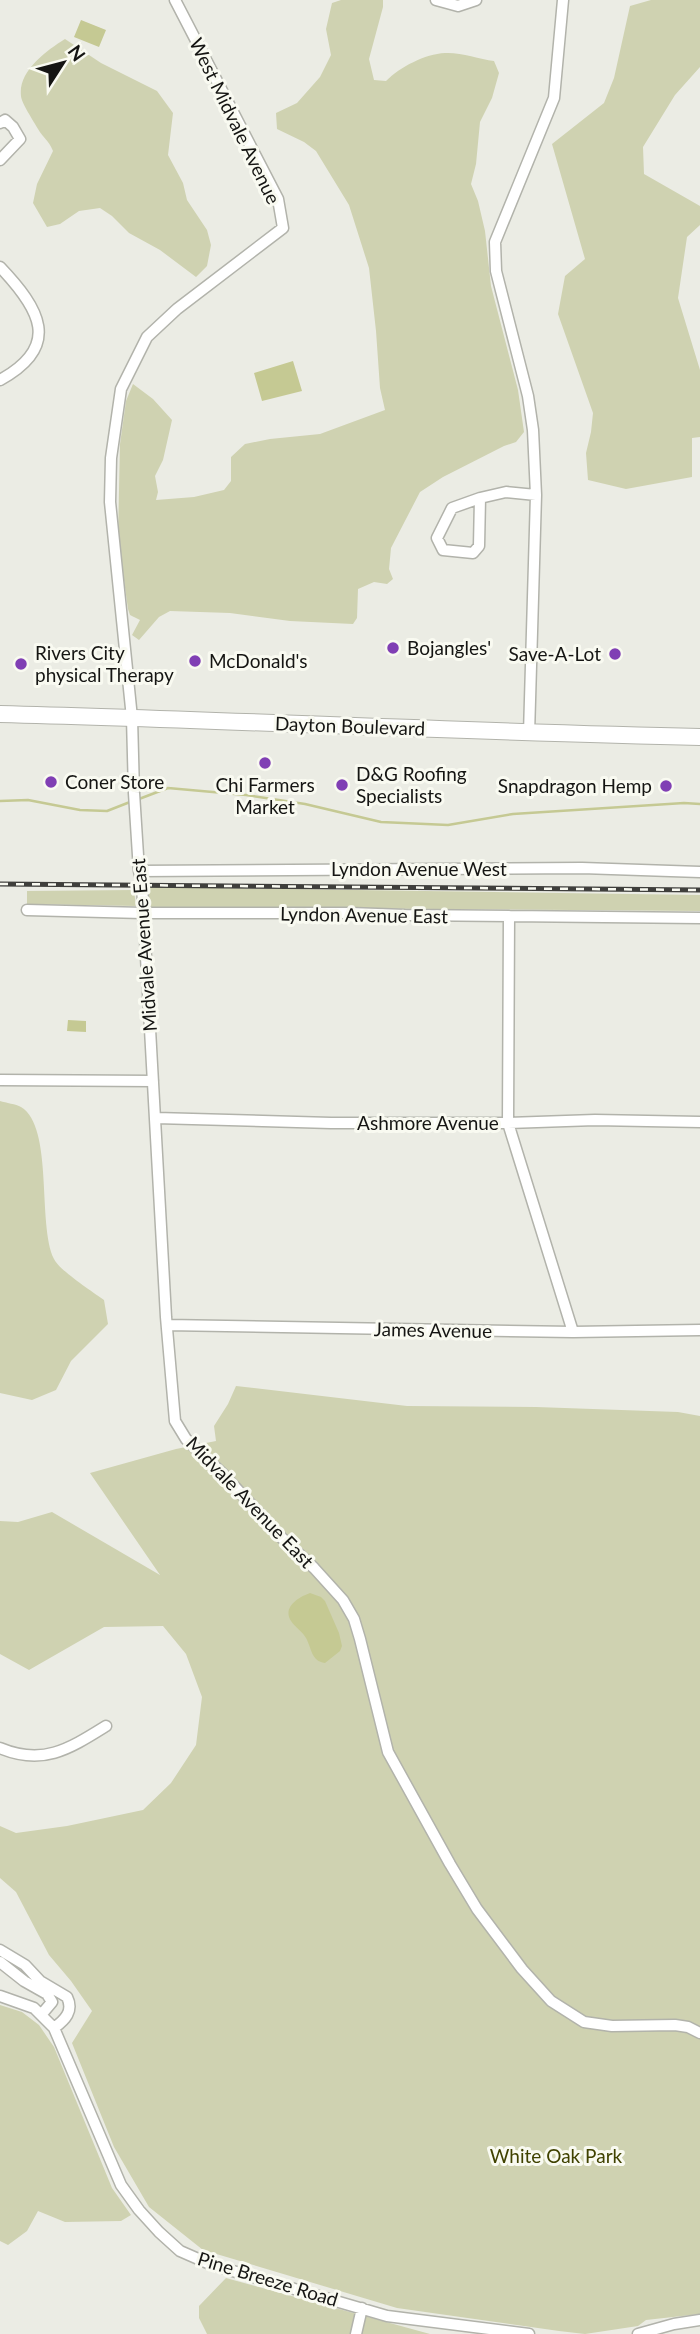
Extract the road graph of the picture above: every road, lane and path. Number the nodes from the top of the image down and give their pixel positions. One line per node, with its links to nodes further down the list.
1 (175, 0): 12 (street, West Midvale Avenue)
2 (436, 0): 3 (street)
3 (476, 0)
4 (563, 0): 9 (street)
5 (0, 123): 6 (street)
6 (0, 160)
7 (0, 267): 8 (street)
8 (0, 380)
9 (536, 495): 10 (street); 13 (street)
10 (480, 498): 10 (street)
11 (0, 714): 12 (main road, Dayton Boulevard)
12 (132, 718): 13 (main road, Dayton Boulevard); 15 (street, Midvale Avenue East)
13 (530, 734): 14 (main road, Dayton Boulevard)
14 (700, 737)
15 (139, 871): 16 (street, Lyndon Avenue West); 18 (street, Midvale Avenue East)
16 (700, 872)
17 (27, 909): 18 (street, Lyndon Avenue East)
18 (142, 913): 19 (street, Lyndon Avenue East); 22 (street, Midvale Avenue East)
19 (509, 916): 20 (street, Lyndon Avenue East); 25 (street)
20 (700, 918)
21 (0, 1080): 22 (street)
22 (153, 1081): 23 (street, Midvale Avenue East)
23 (156, 1118): 25 (street, Ashmore Avenue); 26 (street, Midvale Avenue East)
24 (700, 1122): 25 (street, Ashmore Avenue)
25 (508, 1123): 28 (street)
26 (167, 1325): 28 (street, James Avenue); 36 (street, Midvale Avenue East)
27 (700, 1330): 28 (street, James Avenue)
28 (573, 1332)
29 (106, 1726): 30 (street)
30 (0, 1748)
31 (2, 1957): 32 (street)
32 (35, 1983): 34 (street); 35 (street)
33 (0, 1996): 34 (street)
34 (41, 2015): 35 (street)
35 (54, 2028): 37 (street, Pine Breeze Road)
36 (700, 2033)
37 (362, 2308): 39 (street); 40 (street, Pine Breeze Road)
38 (700, 2320): 41 (street)
39 (356, 2334)
40 (529, 2334)
41 (638, 2334)

